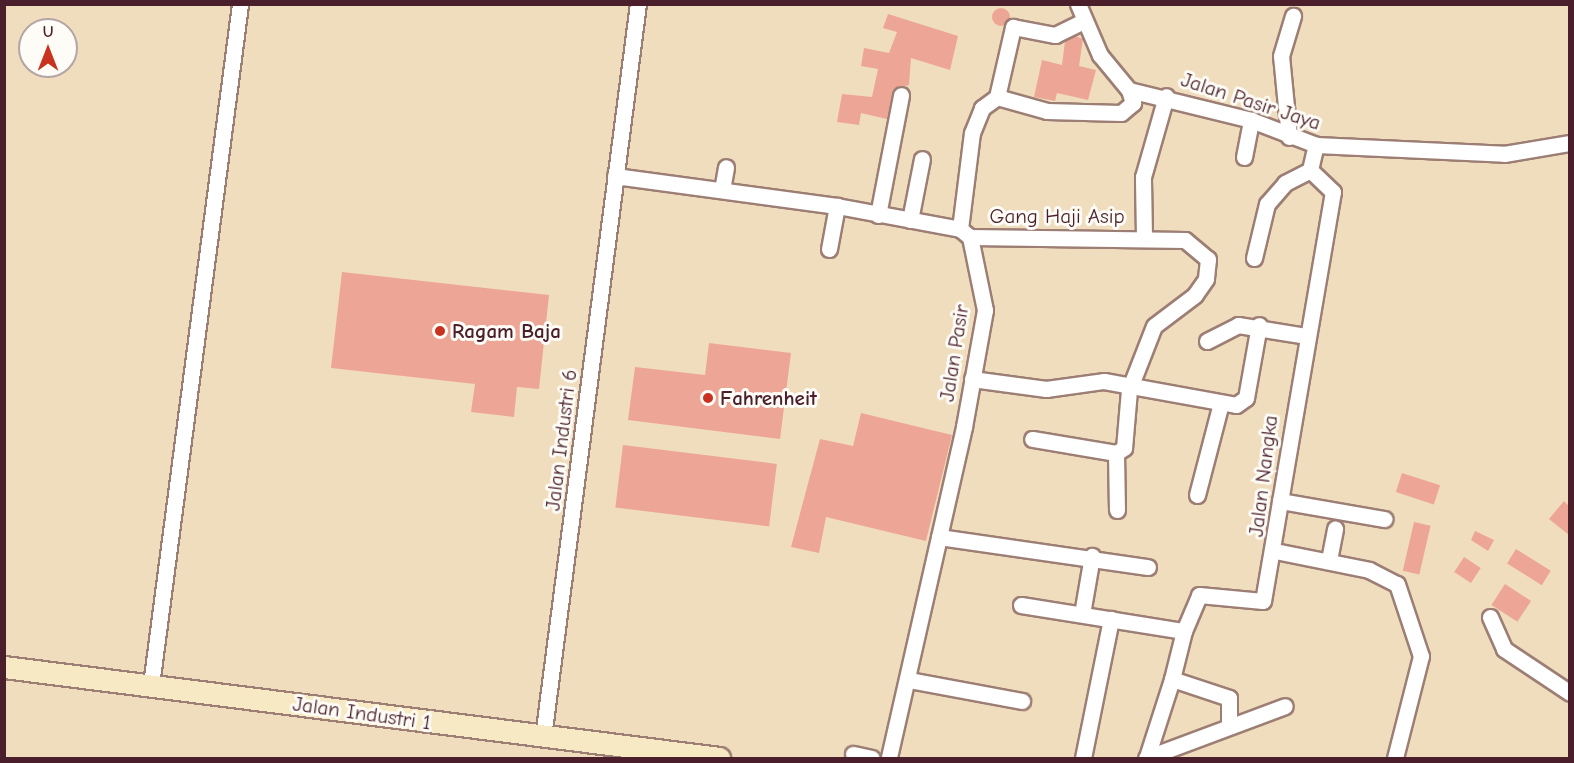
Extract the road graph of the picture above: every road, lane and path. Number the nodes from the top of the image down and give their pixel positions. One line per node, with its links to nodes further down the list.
1 (240, 4): 53 (street)
2 (638, 4): 18 (street, Jalan Industri 6)
3 (1078, 4): 5 (street)
4 (1293, 16): 11 (street)
5 (1082, 22): 6 (street); 9 (street)
6 (1129, 90): 8 (street, Jalan Pasir Jaya); 9 (street)
7 (901, 95): 21 (street)
8 (1166, 96): 10 (street, Jalan Pasir Jaya); 24 (street)
9 (996, 97): 23 (street)
10 (1251, 120): 11 (street, Jalan Pasir Jaya); 14 (street)
11 (1289, 137): 13 (street, Jalan Pasir Jaya)
12 (1569, 143): 13 (street, Jalan Pasir Jaya)
13 (1316, 145): 17 (street)
14 (1244, 157)
15 (922, 159): 22 (street)
16 (726, 166): 19 (street)
17 (1310, 170): 26 (street); 28 (street, Jalan Nangka)
18 (615, 176): 19 (street); 58 (street, Jalan Industri 6)
19 (723, 190): 20 (street)
20 (837, 206): 21 (street); 25 (street)
21 (878, 215): 22 (street)
22 (910, 220): 23 (street)
23 (965, 233): 24 (street, Gang Haji Asip); 30 (street, Jalan Pasir)
24 (1144, 237): 31 (street, Gang Haji Asip)
25 (829, 249)
26 (1254, 258)
27 (1259, 325): 28 (street); 29 (street); 32 (street)
28 (1307, 336): 36 (street, Jalan Nangka)
29 (1207, 342)
30 (972, 379): 31 (street); 40 (street, Jalan Pasir)
31 (1129, 390): 32 (street); 34 (street)
32 (1221, 403): 35 (street)
33 (1032, 439): 34 (street)
34 (1116, 453): 37 (street)
35 (1197, 495)
36 (1280, 501): 38 (street); 41 (street, Jalan Nangka)
37 (1117, 510)
38 (1384, 519)
39 (1335, 529): 43 (street)
40 (939, 537): 42 (street); 52 (street, Jalan Pasir)
41 (1275, 551): 43 (street); 49 (street, Jalan Nangka)
42 (1092, 556): 44 (street); 46 (street)
43 (1329, 560): 65 (street)
44 (1148, 567)
45 (1021, 605): 46 (street)
46 (1082, 614): 48 (street)
47 (1490, 617): 54 (street)
48 (1110, 619): 49 (street); 64 (street)
49 (1184, 631): 51 (street)
50 (4, 667): 53 (street, Jalan Industri 1)
51 (1172, 679): 57 (street); 60 (street)
52 (909, 680): 55 (street); 63 (street, Jalan Pasir)
53 (151, 685): 58 (street, Jalan Industri 1)
54 (1569, 693)
55 (1022, 701)
56 (1285, 706): 57 (street)
57 (1229, 723): 60 (street)
58 (543, 737): 61 (street, Jalan Industri 1)
59 (853, 754): 62 (street)
60 (1146, 758)
61 (719, 759)
62 (872, 759)
63 (889, 759)
64 (1083, 759)
65 (1395, 759)

